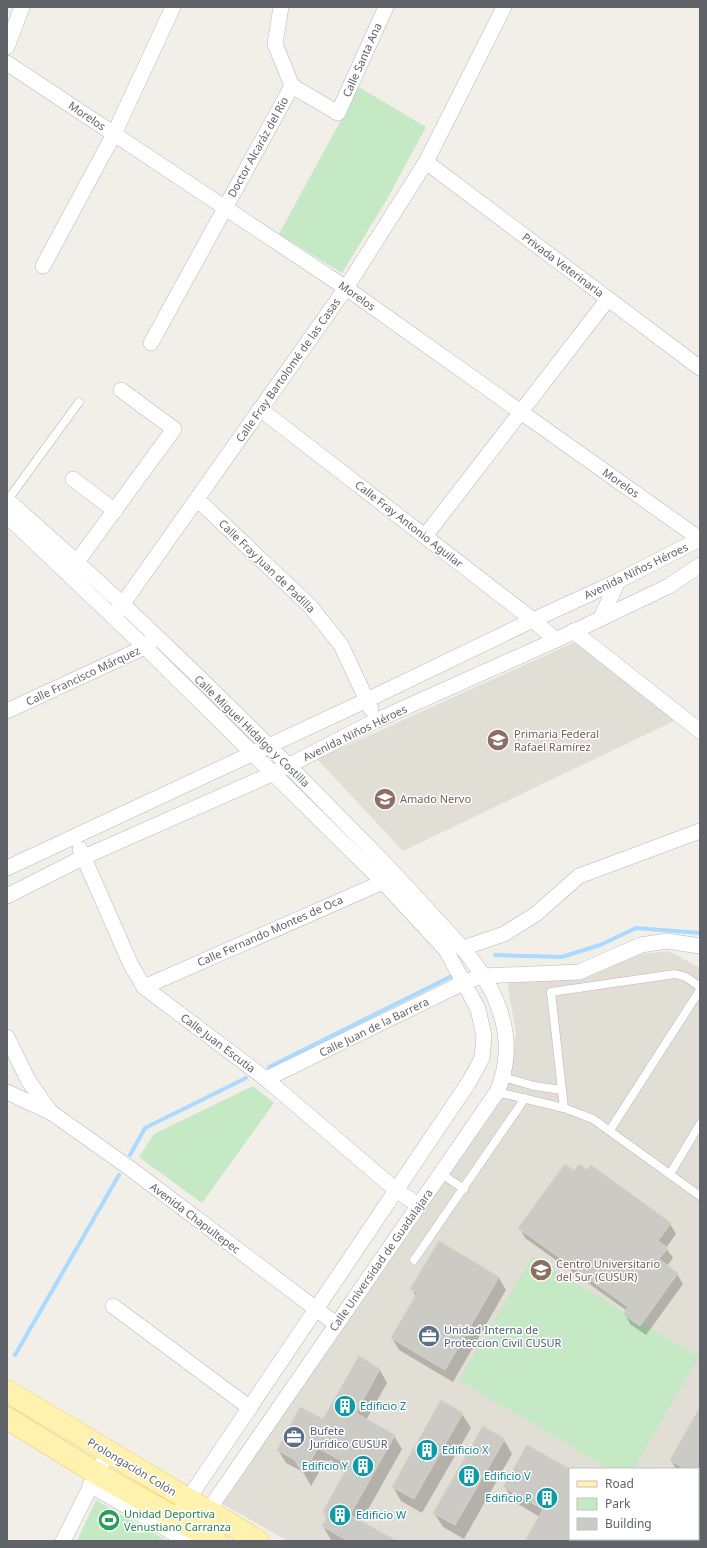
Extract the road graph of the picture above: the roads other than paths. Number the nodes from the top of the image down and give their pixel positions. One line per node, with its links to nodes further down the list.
1 (22, 7): 6 (street)
2 (173, 7): 9 (street)
3 (281, 7): 8 (street)
4 (386, 7): 8 (street, Calle Santa Ana)
5 (504, 7): 10 (street, Calle Fray Bartolomé de las Casas)
6 (7, 47)
7 (7, 63): 9 (street, Morelos)
8 (292, 86): 11 (street, Doctor Alcaráz del Río)
9 (114, 134): 11 (street, Morelos); 12 (street)
10 (426, 162): 13 (street, Calle Fray Bartolomé de las Casas); 14 (street, Privada Veterinaria)
11 (224, 208): 13 (street, Morelos); 15 (street, Doctor Alcaráz del Río)
12 (43, 266)
13 (346, 288): 19 (street, Calle Fray Bartolomé de las Casas); 20 (street, Morelos)
14 (608, 299): 16 (street, Privada Veterinaria); 20 (street)
15 (151, 342)
16 (700, 368)
17 (121, 390): 24 (street)
18 (79, 402): 23 (lane)
19 (260, 409): 22 (street, Calle Fray Bartolomé de las Casas); 26 (street, Calle Fray Antonio Aguilar)
20 (520, 412): 26 (street); 27 (street, Morelos)
21 (73, 478): 24 (street)
22 (197, 499): 31 (street, Calle Fray Bartolomé de las Casas); 37 (street, Calle Fray Juan de Padilla)
23 (7, 501): 25 (street); 28 (street, Calle Miguel Hidalgo y Costilla)
24 (116, 512): 28 (street)
25 (8, 520): 31 (street, Calle Miguel Hidalgo y Costilla)
26 (425, 536): 33 (street, Calle Fray Antonio Aguilar)
27 (700, 539): 30 (street, Avenida Niños Héroes)
28 (76, 563): 31 (street, Calle Miguel Hidalgo y Costilla)
29 (700, 565): 32 (street, Avenida Niños Héroes)
30 (618, 581): 32 (street); 33 (street, Avenida Niños Héroes)
31 (118, 611): 36 (street, Calle Miguel Hidalgo y Costilla)
32 (601, 618): 34 (street, Avenida Niños Héroes)
33 (533, 620): 35 (street, Calle Fray Antonio Aguilar); 37 (street, Avenida Niños Héroes)
34 (573, 631): 35 (street, Avenida Niños Héroes); 40 (street)
35 (556, 640): 39 (street, Avenida Niños Héroes)
36 (150, 642): 38 (street, Calle Francisco Márquez); 41 (street, Calle Miguel Hidalgo y Costilla); 42 (street, Calle Miguel Hidalgo y Costilla)
37 (367, 700): 39 (street, Calle Fray Juan de Padilla); 41 (street, Avenida Niños Héroes)
38 (7, 711)
39 (376, 721): 43 (street, Avenida Niños Héroes)
40 (700, 731)
41 (270, 746): 42 (street, Avenida Niños Héroes); 43 (street, Calle Miguel Hidalgo y Costilla)
42 (252, 755): 44 (street, Calle Miguel Hidalgo y Costilla); 46 (street, Avenida Niños Héroes)
43 (288, 765): 44 (street, Avenida Niños Héroes); 49 (street, Calle Miguel Hidalgo y Costilla)
44 (272, 774): 47 (street, Avenida Niños Héroes); 49 (street, Calle Miguel Hidalgo y Costilla)
45 (700, 831): 52 (street)
46 (76, 837): 47 (street, Calle Juan Escutia); 48 (street, Avenida Niños Héroes)
47 (84, 857): 50 (street, Avenida Niños Héroes); 55 (street, Calle Juan Escutia)
48 (7, 868)
49 (389, 877): 52 (street, Calle Miguel Hidalgo y Costilla); 54 (street, Calle Miguel Hidalgo y Costilla); 55 (street, Calle Fernando Montes de Oca)
50 (7, 896)
51 (700, 946): 53 (street, Calle Juan de la Barrera)
52 (463, 948): 53 (street, Calle Miguel Hidalgo y Costilla)
53 (482, 976): 54 (street, Calle Juan de la Barrera); 59 (street, Calle Universidad de Guadalajara)
54 (465, 982): 60 (street, Calle Juan de la Barrera); 73 (street)
55 (144, 987): 60 (street, Calle Juan Escutia)
56 (700, 987): 62 (lane)
57 (700, 990): 69 (lane)
58 (7, 1036): 61 (street, Avenida Chapultepec)
59 (503, 1077): 62 (lane); 64 (street, Calle Universidad de Guadalajara)
60 (266, 1079): 73 (street, Calle Juan Escutia)
61 (28, 1080): 63 (street); 67 (street, Avenida Chapultepec)
62 (562, 1090): 66 (lane)
63 (7, 1092): 67 (street, Avenida Chapultepec)
64 (497, 1092): 65 (lane); 70 (street, Calle Universidad de Guadalajara)
65 (525, 1098): 66 (lane); 72 (lane)
66 (564, 1108): 69 (lane)
67 (52, 1113): 78 (street, Avenida Chapultepec)
68 (700, 1124): 71 (lane)
69 (610, 1130): 71 (lane)
70 (440, 1173): 72 (lane); 75 (street, Calle Universidad de Guadalajara)
71 (670, 1174): 74 (lane)
72 (464, 1189): 76 (lane)
73 (396, 1190): 75 (street, Calle Juan Escutia); 78 (street)
74 (700, 1196)
75 (418, 1205): 79 (street, Calle Universidad de Guadalajara)
76 (414, 1260)
77 (113, 1306): 81 (street)
78 (316, 1310): 79 (street, Avenida Chapultepec); 81 (street)
79 (336, 1324): 86 (street, Calle Universidad de Guadalajara)
80 (7, 1392): 83 (main road, Prolongación Colón)
81 (250, 1408): 85 (street)
82 (7, 1418): 84 (main road, Prolongación Colón)
83 (108, 1452): 84 (street); 85 (main road, Prolongación Colón)
84 (93, 1479): 85 (main road, Prolongación Colón); 86 (street, Prolongación Colón); 87 (street)
85 (182, 1508): 86 (main road, Prolongación Colón)
86 (197, 1527): 88 (main road, Prolongación Colón); 89 (main road, Prolongación Colón)
87 (63, 1541)
88 (216, 1541)
89 (258, 1541)

